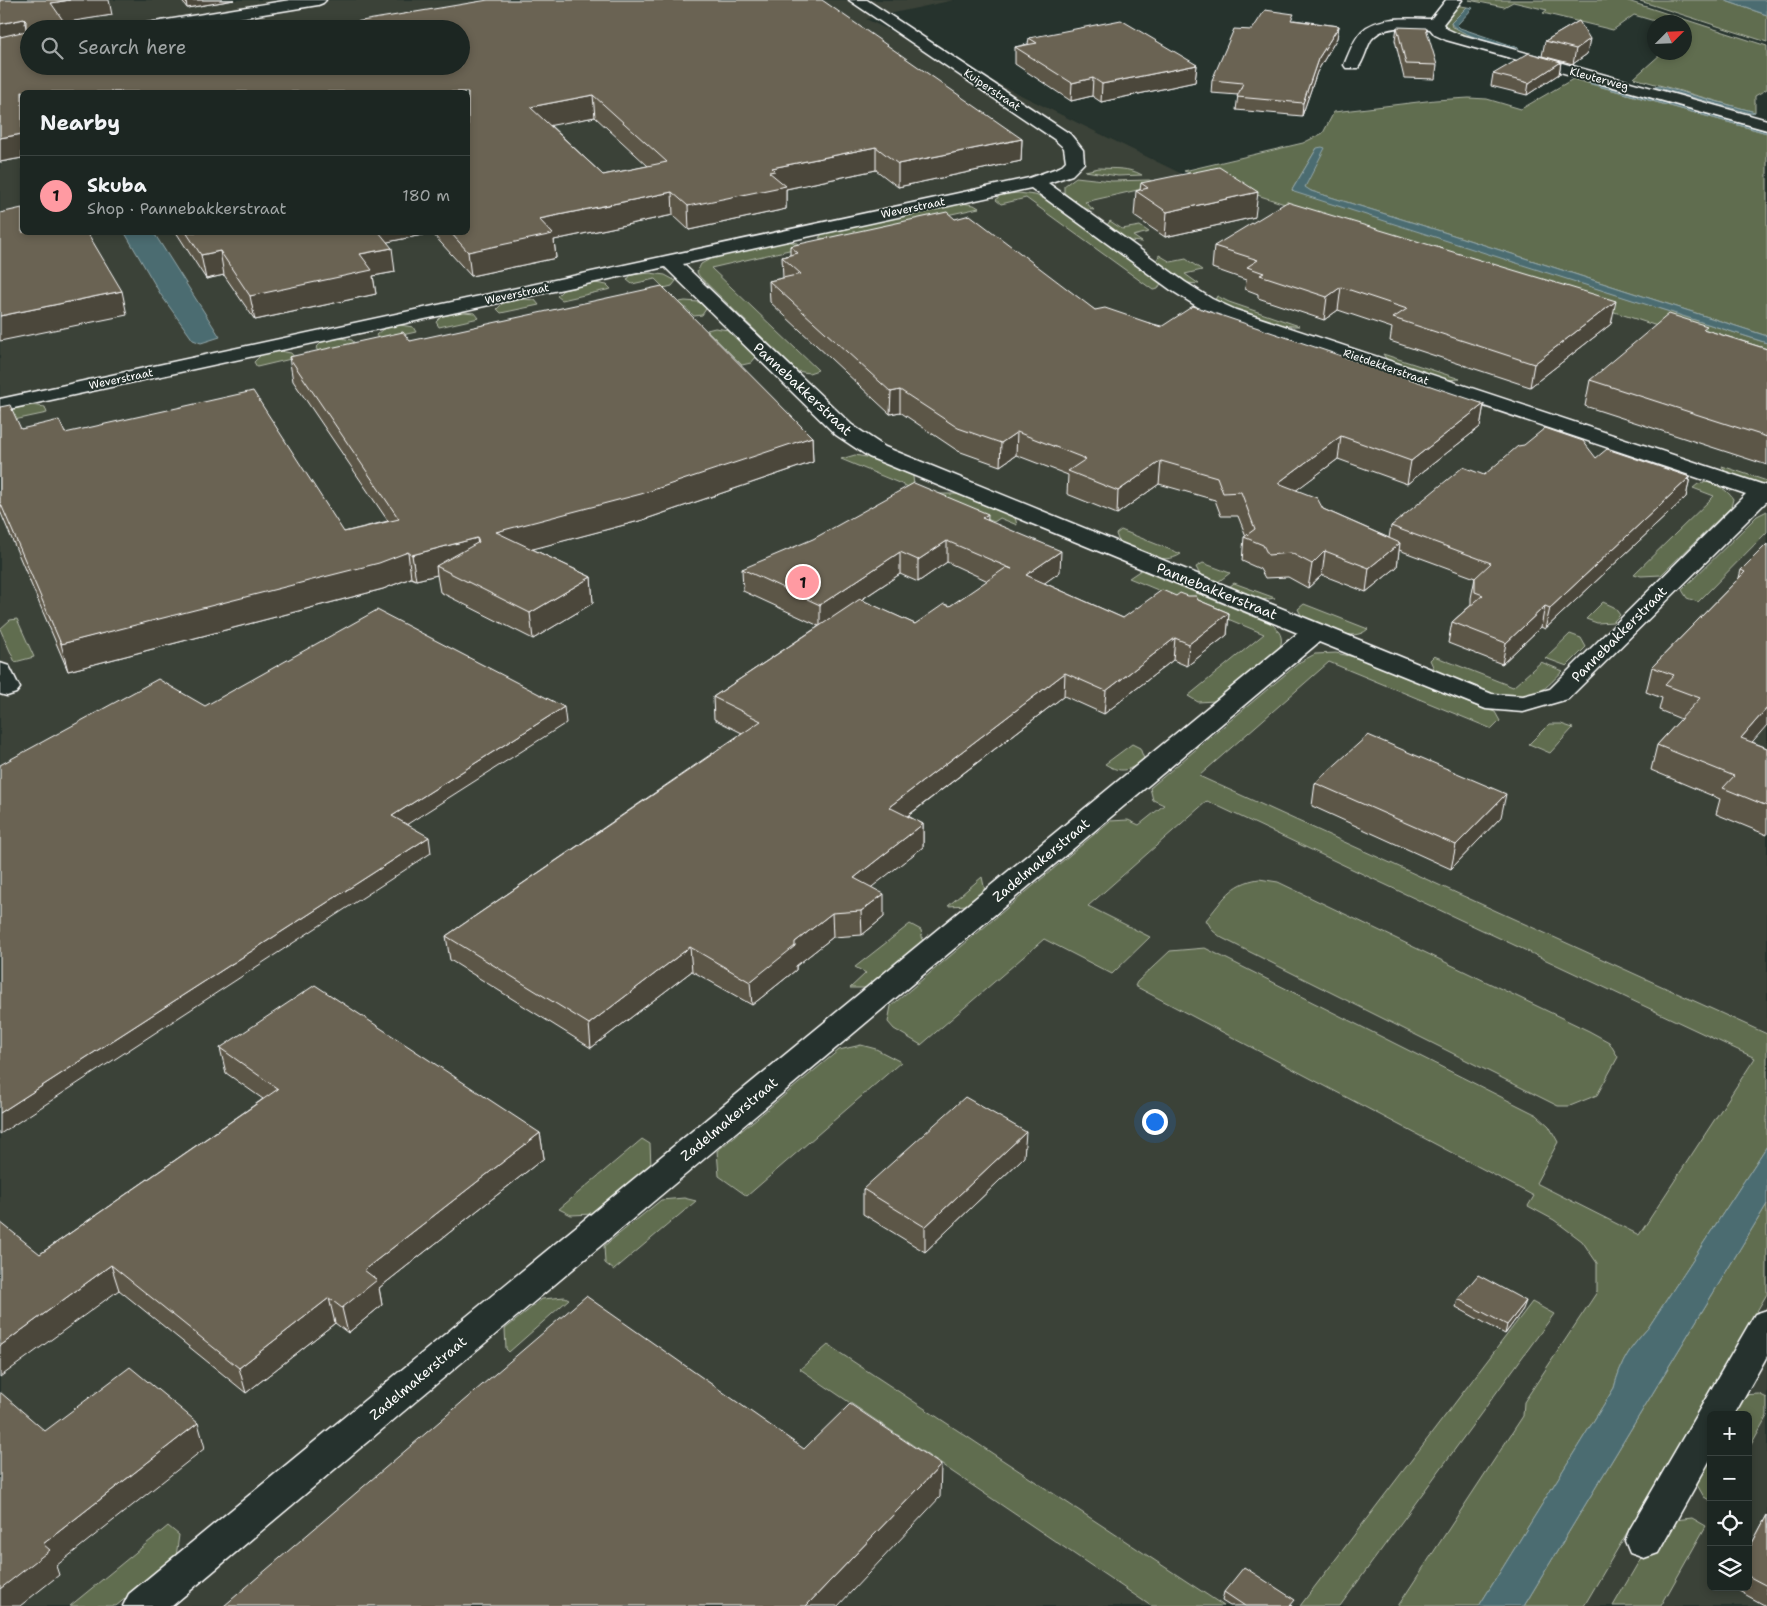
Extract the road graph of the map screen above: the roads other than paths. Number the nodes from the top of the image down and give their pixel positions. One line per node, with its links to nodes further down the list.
1 (318, 0): 4 (street)
2 (857, 0): 8 (street, Kuiperstraat)
3 (1454, 0): 5 (street)
4 (197, 20)
5 (1435, 24): 6 (street); 7 (street, Kleuterweg)
6 (1352, 65)
7 (1767, 125)
8 (1034, 182): 9 (street, Weverstraat); 11 (street, Rietdekkerstraat)
9 (669, 261): 10 (street, Weverstraat); 12 (street, Pannebakkerstraat)
10 (0, 405)
11 (1764, 493): 12 (street, Pannebakkerstraat)
12 (1315, 632): 17 (street, Zadelmakerstraat)
13 (1767, 1324): 14 (street)
14 (1718, 1411)
15 (1707, 1430): 16 (street)
16 (1644, 1541)
17 (143, 1606)

